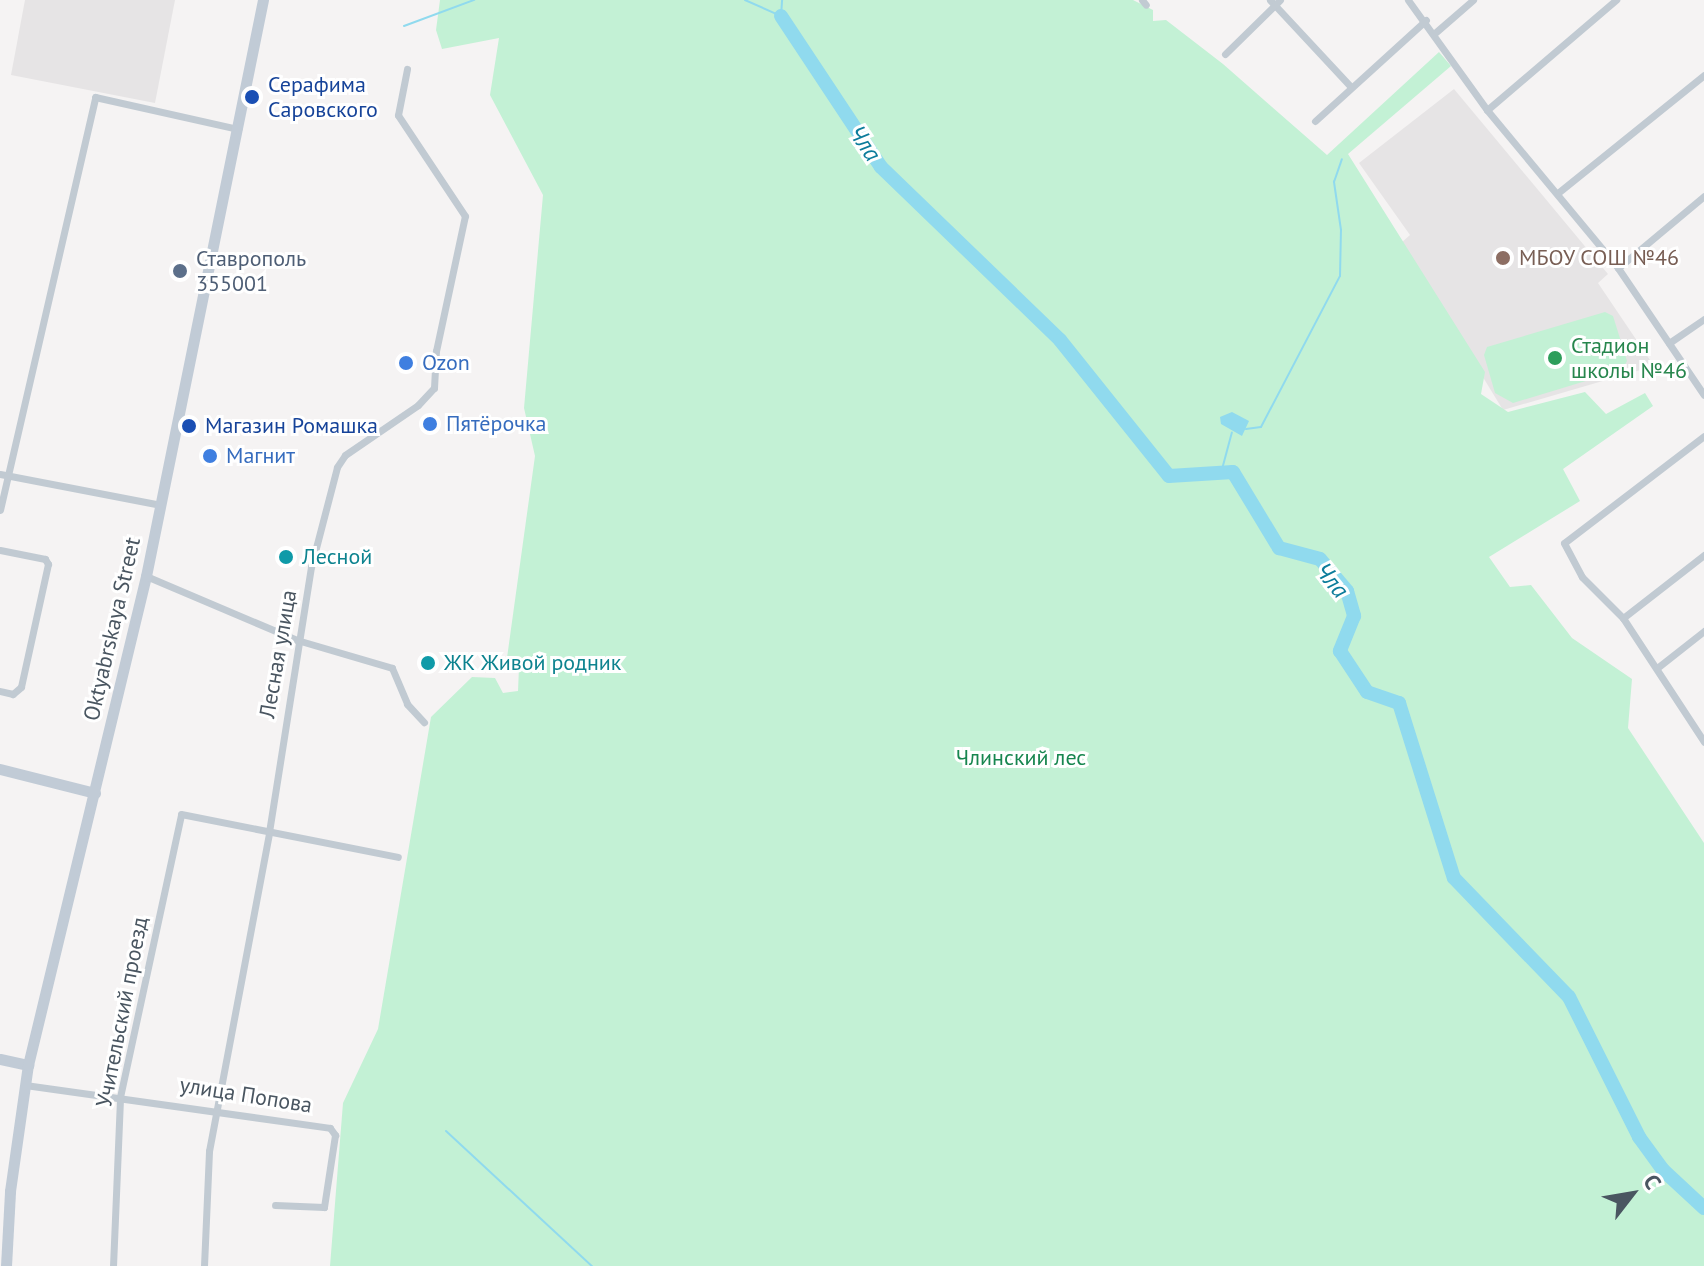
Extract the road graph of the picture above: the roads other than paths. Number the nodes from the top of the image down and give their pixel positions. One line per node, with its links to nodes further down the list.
1 (263, 0): 14 (main road, Oktyabrskaya Street)
2 (1408, 0): 6 (street)
3 (1473, 0): 7 (street)
4 (1616, 0): 12 (street)
5 (1275, 2): 8 (street); 11 (street)
6 (1426, 20): 7 (street); 11 (street)
7 (1436, 32): 12 (street)
8 (1225, 54)
9 (407, 69): 30 (street, Лесная улица)
10 (1704, 75): 15 (street)
11 (1351, 87): 13 (street)
12 (1487, 110): 15 (street)
13 (1315, 121)
14 (238, 129): 22 (street); 23 (main road, Oktyabrskaya Street)
15 (1559, 192): 17 (street)
16 (1704, 196): 17 (street)
17 (1618, 268): 19 (street)
18 (1704, 319): 19 (street)
19 (1669, 343): 20 (street)
20 (1704, 395)
21 (1704, 436): 28 (street)
22 (4, 474): 23 (street); 24 (street)
23 (161, 505): 27 (main road, Oktyabrskaya Street)
24 (0, 510)
25 (0, 550): 32 (street)
26 (1704, 555): 28 (street)
27 (146, 576): 30 (street); 36 (main road, Oktyabrskaya Street)
28 (1623, 618): 31 (street)
29 (1704, 631): 31 (street)
30 (297, 640): 33 (street); 37 (street, Лесная улица)
31 (1657, 668): 34 (street)
32 (0, 691)
33 (424, 722)
34 (1704, 742)
35 (0, 769): 36 (main road)
36 (95, 793): 40 (main road, Oktyabrskaya Street)
37 (269, 832): 38 (street); 42 (street, Учительский проезд); 43 (street, Лесная улица)
38 (398, 857)
39 (0, 1059): 40 (main road)
40 (28, 1065): 41 (main road, Oktyabrskaya Street)
41 (25, 1085): 42 (street, улица Попова); 45 (main road, Oktyabrskaya Street)
42 (120, 1097): 43 (street, улица Попова); 46 (street, Учительский проезд)
43 (215, 1110): 44 (street, улица Попова); 47 (street, Лесная улица)
44 (275, 1205)
45 (6, 1266)
46 (113, 1266)
47 (204, 1266)

